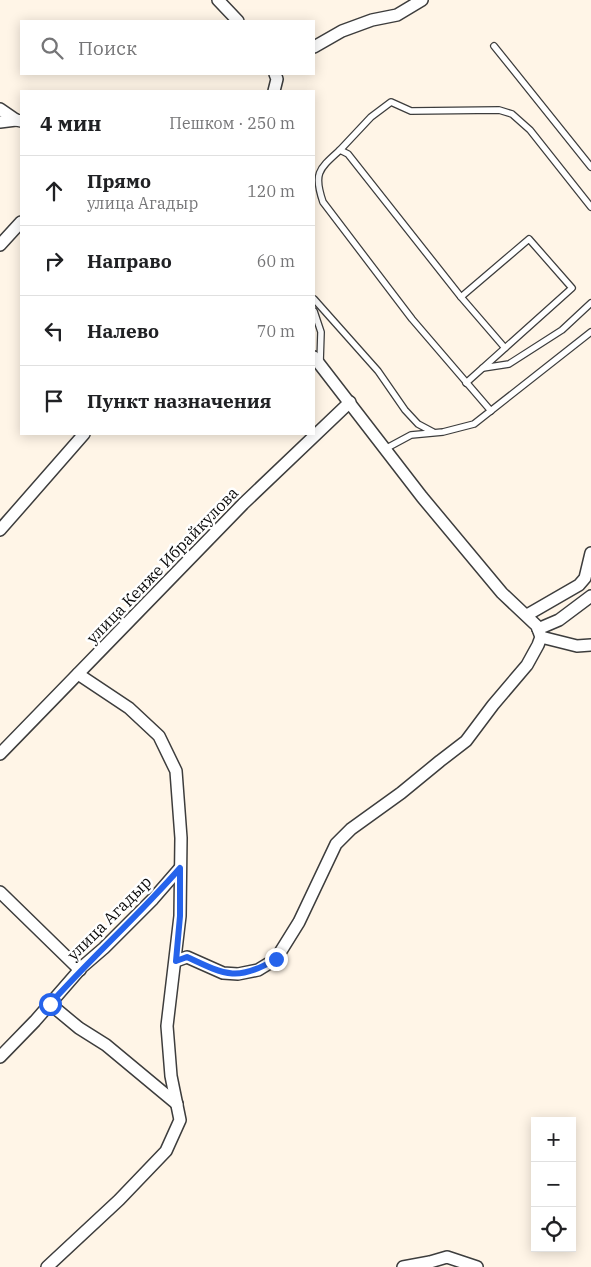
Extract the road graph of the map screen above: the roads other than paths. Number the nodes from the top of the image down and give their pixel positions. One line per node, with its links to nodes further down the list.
1 (218, 0): 3 (street)
2 (422, 0): 4 (street)
3 (237, 20)
4 (315, 45)
5 (494, 46): 12 (lane)
6 (278, 76): 7 (street)
7 (274, 90)
8 (0, 108): 9 (street)
9 (19, 121): 10 (street)
10 (0, 122)
11 (340, 150): 13 (lane); 16 (lane); 24 (lane)
12 (591, 167)
13 (591, 207)
14 (20, 223): 15 (street)
15 (0, 245)
16 (461, 296): 21 (lane); 21 (lane)
17 (315, 300): 27 (lane)
18 (591, 303): 23 (lane)
19 (315, 314): 22 (lane)
20 (591, 332): 26 (lane)
21 (505, 348): 23 (lane)
22 (317, 361): 25 (street)
23 (483, 368): 24 (lane)
24 (466, 382): 26 (lane)
25 (350, 402): 29 (street); 37 (street, улица Кенже Ибрайкулова)
26 (491, 411): 27 (lane)
27 (434, 433): 29 (lane)
28 (83, 435): 30 (street)
29 (385, 449): 34 (street)
30 (0, 530)
31 (591, 553): 32 (street)
32 (588, 582): 34 (street)
33 (591, 596): 35 (street)
34 (527, 615): 35 (street)
35 (539, 633): 36 (street); 41 (street)
36 (591, 645)
37 (78, 674): 38 (street, улица Кенже Ибрайкулова); 39 (street)
38 (0, 754)
39 (180, 868): 41 (street); 42 (street, улица Агадыр)
40 (0, 892): 42 (street)
41 (176, 961): 45 (street)
42 (80, 970): 43 (street, улица Агадыр)
43 (50, 1004): 44 (street, улица Агадыр); 45 (street)
44 (0, 1057)
45 (177, 1104): 46 (street)
46 (47, 1267)
47 (403, 1267): 48 (street)
48 (476, 1267)

